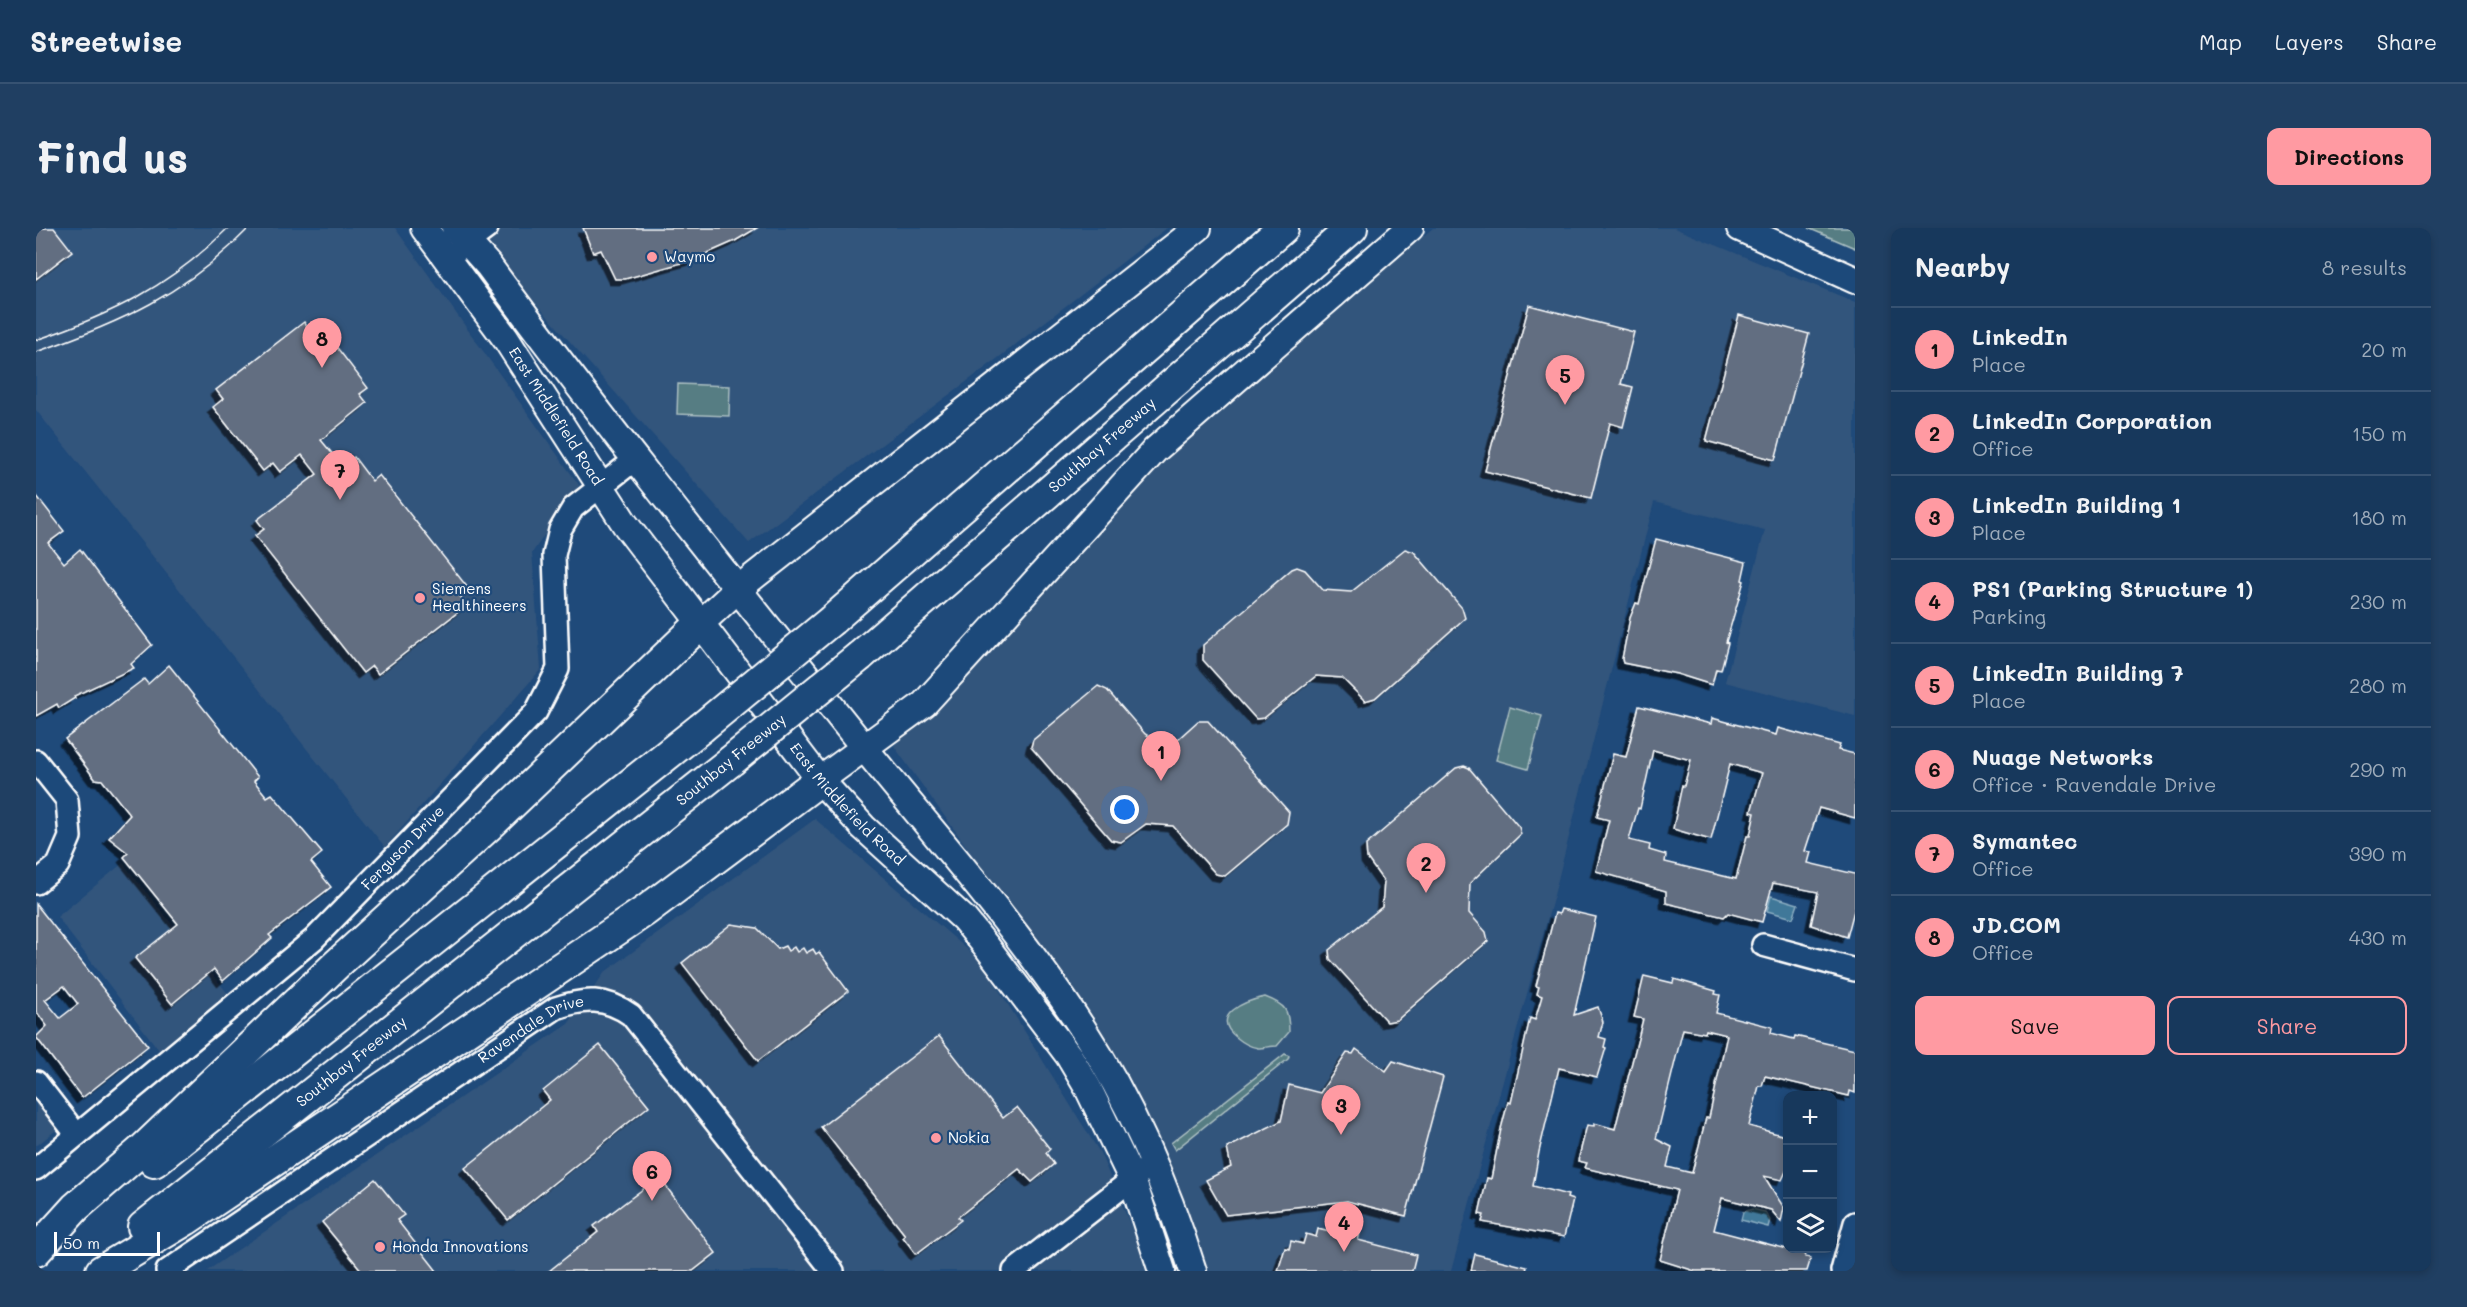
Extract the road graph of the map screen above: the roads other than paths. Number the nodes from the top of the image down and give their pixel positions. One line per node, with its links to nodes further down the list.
1 (424, 228): 7 (main road, East Middlefield Road)
2 (1198, 228): 11 (main road)
3 (1283, 228): 25 (highway, bridge)
4 (1352, 228): 26 (highway, Southbay Freeway, bridge)
5 (1410, 228): 13 (main road)
6 (1740, 228): 8 (main road)
7 (464, 239): 9 (main road, East Middlefield Road); 10 (main road, East Middlefield Road)
8 (1855, 280)
9 (637, 458): 10 (street, Ferguson Drive); 11 (main road, East Middlefield Road)
10 (601, 487): 12 (main road, East Middlefield Road); 20 (street, Ferguson Drive)
11 (739, 588): 12 (main road); 13 (main road, East Middlefield Road)
12 (701, 623): 15 (main road, East Middlefield Road); 25 (highway)
13 (865, 748): 15 (main road); 21 (main road, East Middlefield Road)
14 (36, 761): 16 (street)
15 (820, 780): 23 (main road, East Middlefield Road); 27 (highway)
16 (36, 883)
17 (1762, 945): 18 (street)
18 (1855, 970)
19 (36, 1082): 20 (street)
20 (77, 1135): 22 (street, Ferguson Drive)
21 (1154, 1163): 23 (street); 32 (main road, East Middlefield Road)
22 (36, 1169)
23 (1132, 1179): 30 (street); 31 (main road, East Middlefield Road)
24 (1855, 1222): 33 (street)
25 (36, 1252)
26 (94, 1271)
27 (101, 1271)
28 (167, 1271): 29 (street, Ravendale Drive)
29 (833, 1271)
30 (1014, 1271)
31 (1162, 1271)
32 (1193, 1271)
33 (1842, 1271)

